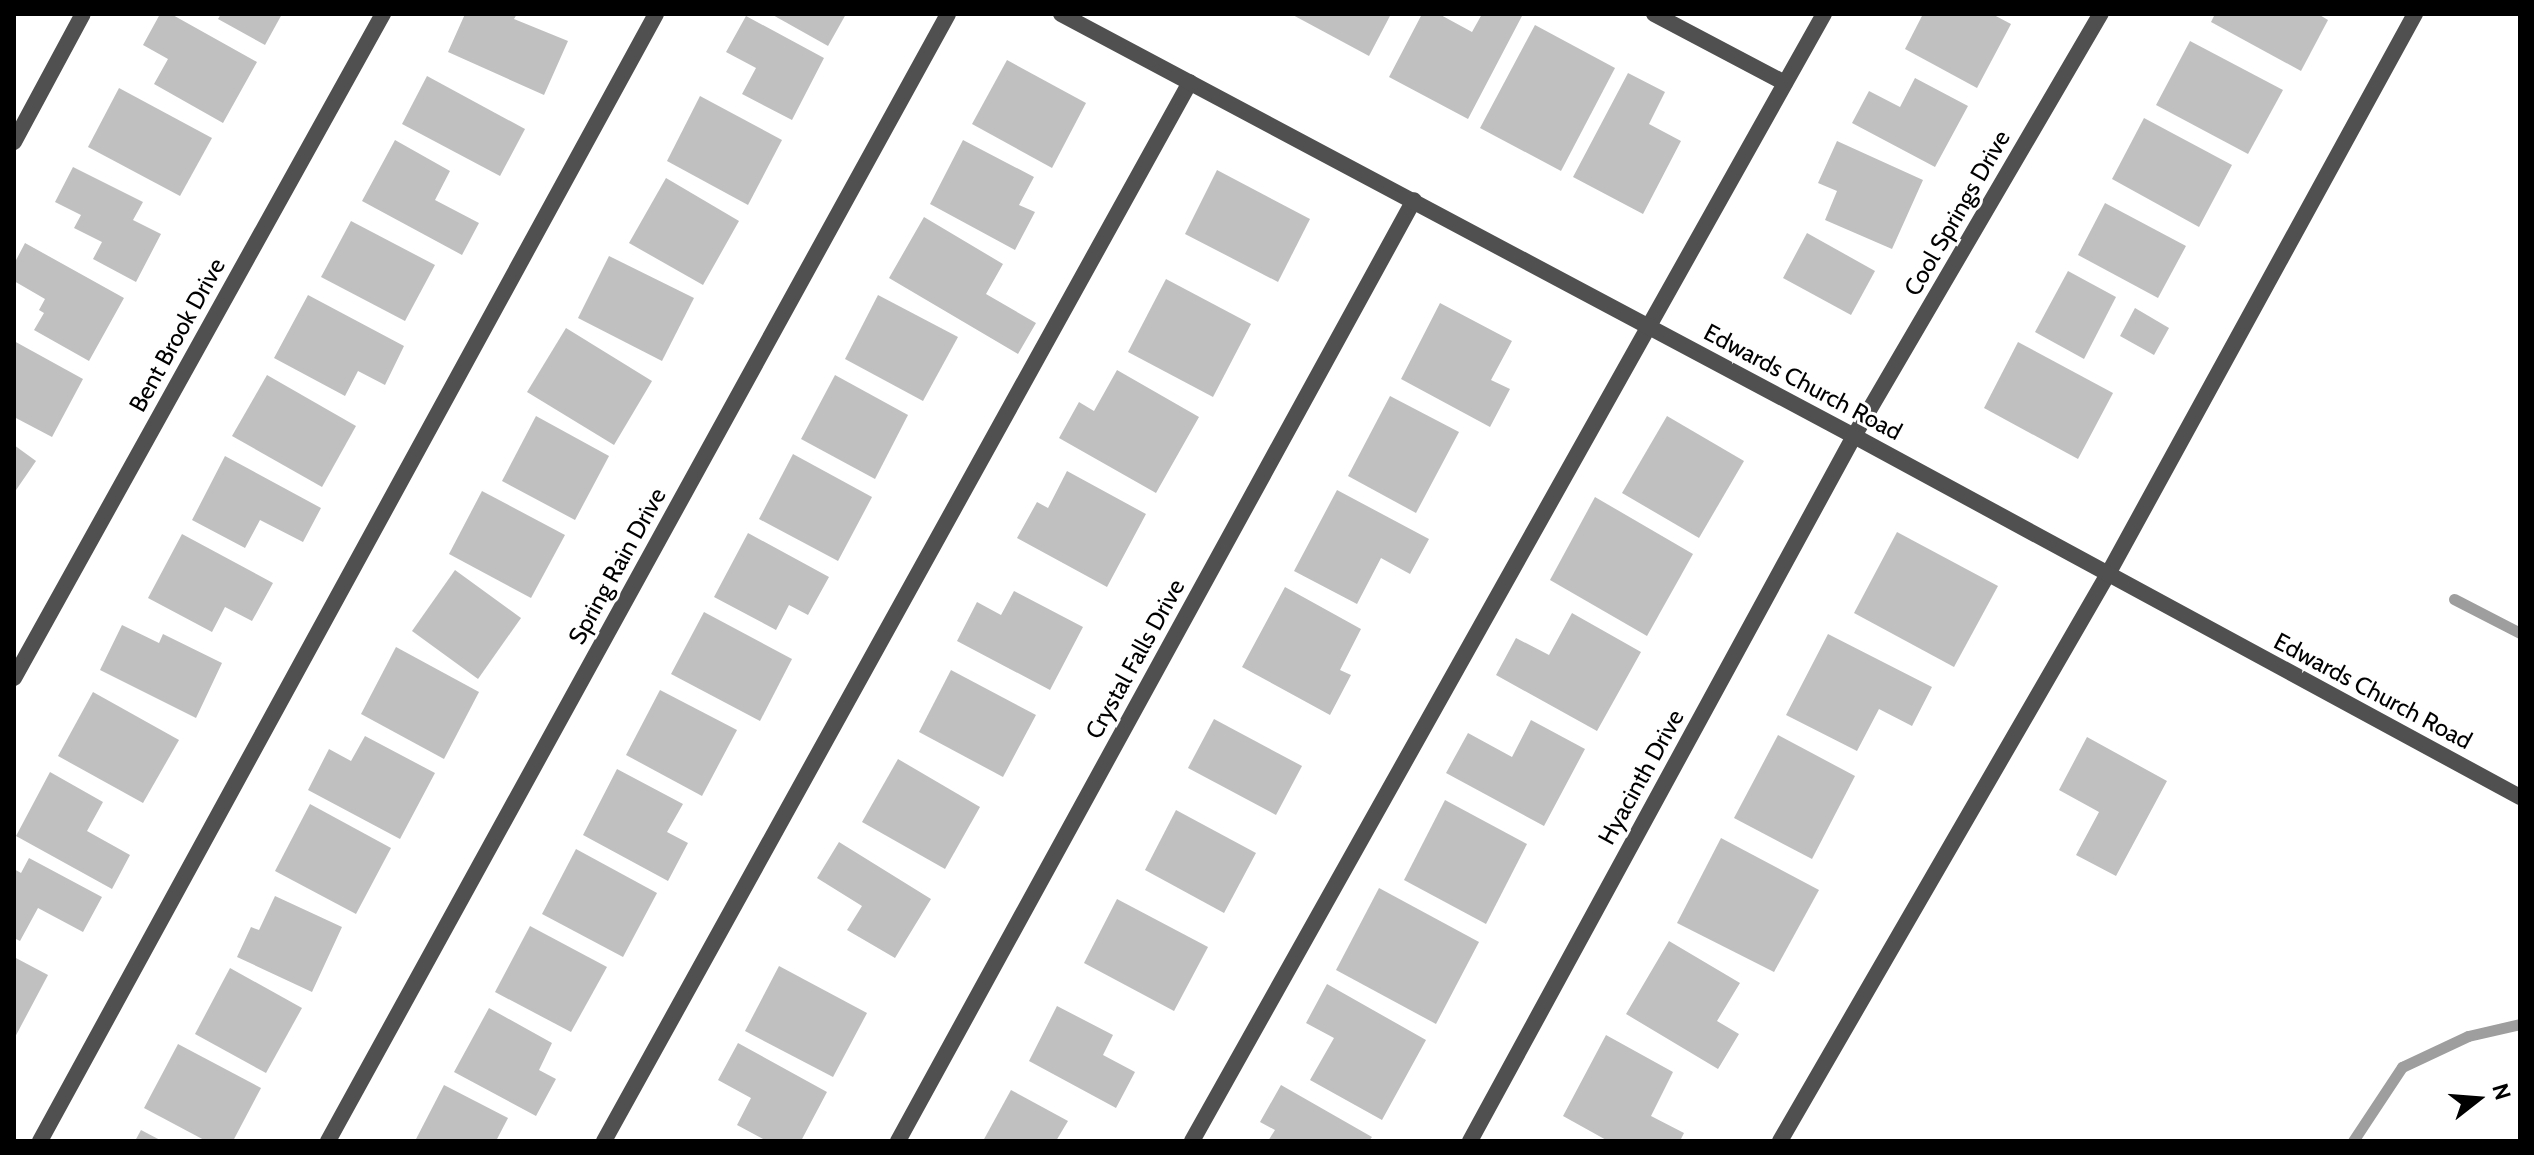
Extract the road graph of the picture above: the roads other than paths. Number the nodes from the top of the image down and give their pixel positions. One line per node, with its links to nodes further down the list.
1 (83, 14): 12 (street)
2 (383, 14): 17 (street, Bent Brook Drive)
3 (656, 14): 19 (street)
4 (948, 14): 20 (street, Spring Rain Drive)
5 (1061, 14): 10 (street, Edwards Church Road)
6 (1654, 14): 11 (street)
7 (1824, 14): 11 (street)
8 (2101, 14): 15 (street, Cool Springs Drive)
9 (2415, 14): 16 (street)
10 (1190, 82): 13 (street, Edwards Church Road); 21 (street)
11 (1785, 83): 14 (street)
12 (14, 142)
13 (1414, 200): 14 (street, Edwards Church Road); 22 (street, Crystal Falls Drive)
14 (1649, 326): 15 (street, Edwards Church Road); 23 (street)
15 (1854, 436): 16 (street, Edwards Church Road); 24 (street, Hyacinth Drive)
16 (2108, 574): 18 (street, Edwards Church Road); 25 (street)
17 (14, 678)
18 (2520, 797)
19 (40, 1141)
20 (328, 1141)
21 (604, 1141)
22 (898, 1141)
23 (1192, 1141)
24 (1470, 1141)
25 (1780, 1141)

